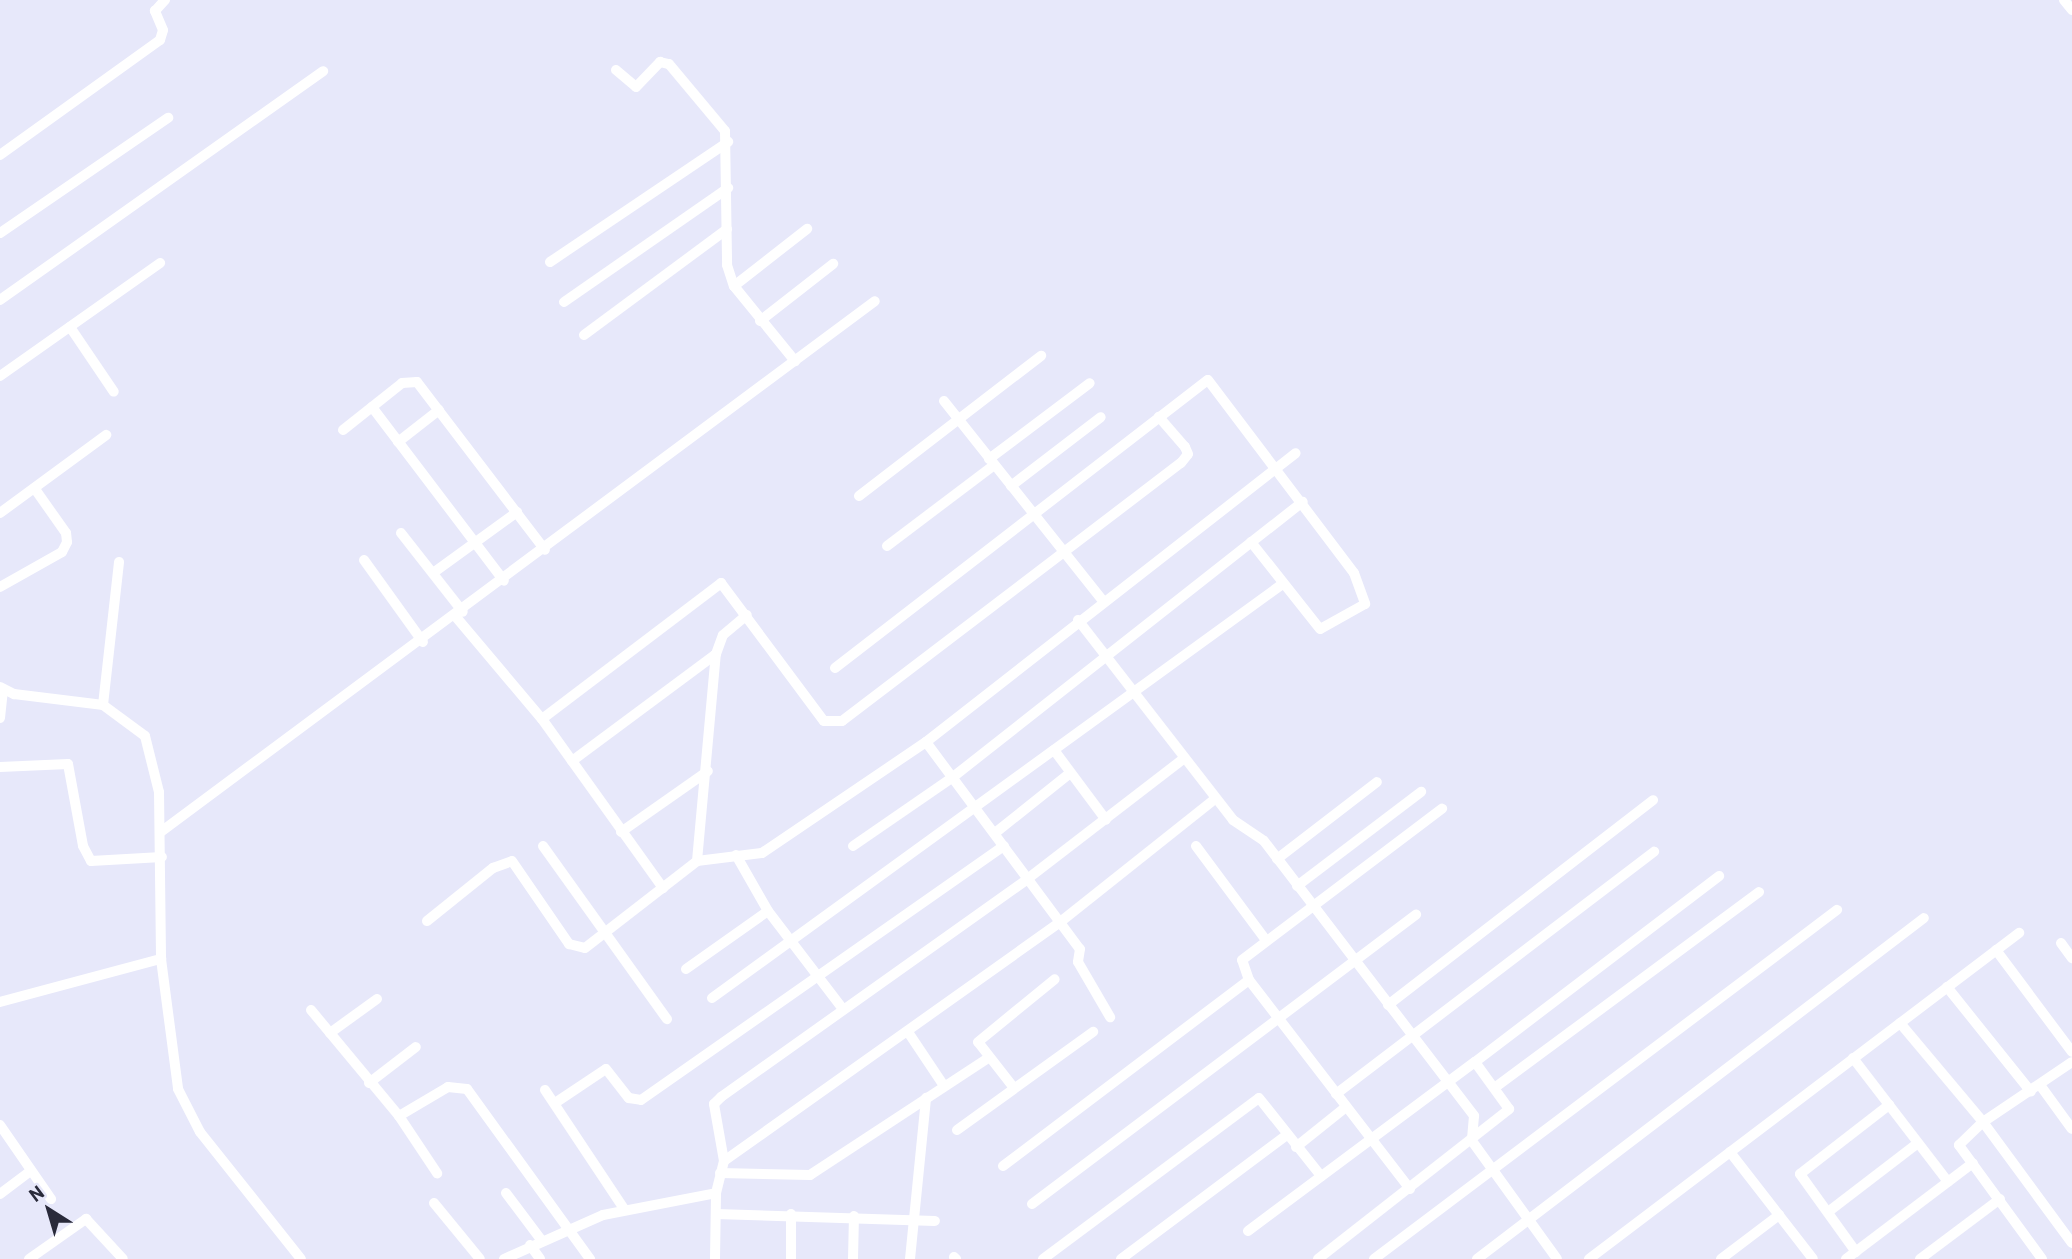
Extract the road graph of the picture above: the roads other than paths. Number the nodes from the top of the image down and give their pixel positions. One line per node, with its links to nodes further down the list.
1 (164, 0): 8 (street)
2 (2064, 0): 3 (street)
3 (2072, 10)
4 (616, 70): 7 (street)
5 (323, 71): 17 (street)
6 (168, 118): 12 (street)
7 (728, 142): 9 (street); 13 (street)
8 (0, 155)
9 (727, 188): 10 (street); 19 (street)
10 (727, 229): 16 (street); 22 (street)
11 (807, 229): 16 (street)
12 (0, 233)
13 (550, 262)
14 (160, 263): 21 (street)
15 (833, 264): 20 (street)
16 (734, 286): 20 (street)
17 (0, 300)
18 (875, 301): 24 (street)
19 (564, 302)
20 (760, 321): 24 (street)
21 (70, 327): 25 (street); 27 (street)
22 (584, 335)
23 (1041, 356): 33 (street)
24 (795, 361): 51 (street)
25 (0, 376)
26 (1090, 383): 38 (street)
27 (114, 392)
28 (944, 401): 33 (street)
29 (372, 407): 30 (street); 34 (street); 36 (street)
30 (439, 410): 36 (street); 44 (street)
31 (1101, 417): 40 (street)
32 (1158, 417): 39 (street); 46 (street); 52 (street)
33 (960, 421): 38 (street); 42 (street)
34 (343, 430)
35 (106, 435): 41 (street)
36 (398, 442): 49 (street)
37 (1296, 453): 39 (street)
38 (992, 462): 40 (street); 50 (street)
39 (1278, 467): 43 (street); 59 (street)
40 (1011, 486): 46 (street)
41 (35, 489): 45 (street); 58 (street)
42 (859, 496)
43 (1303, 502): 48 (street); 57 (street)
44 (517, 512): 49 (street); 51 (street)
45 (0, 513)
46 (1033, 514): 52 (street); 66 (street)
47 (401, 533): 55 (street)
48 (1251, 542): 57 (street); 65 (street)
49 (474, 543): 55 (street); 56 (street)
50 (887, 546)
51 (545, 550): 56 (street)
52 (1064, 551): 59 (street); 61 (street)
53 (364, 560): 63 (street)
54 (118, 562): 69 (street)
55 (433, 573): 60 (street)
56 (503, 581): 60 (street)
57 (1281, 585): 68 (street)
58 (0, 587)
59 (1103, 601): 62 (street)
60 (459, 614): 63 (street); 71 (street)
61 (747, 615): 64 (street); 71 (street)
62 (1078, 620): 65 (street); 72 (street)
63 (423, 642): 87 (street)
64 (716, 654): 75 (street); 77 (street)
65 (1105, 656): 68 (street); 79 (street)
66 (835, 668)
67 (2, 689): 69 (street); 70 (street)
68 (1133, 692): 73 (street); 74 (street)
69 (103, 705): 87 (street)
70 (0, 718)
71 (542, 719): 75 (street)
72 (926, 742): 79 (street); 95 (street)
73 (1054, 750): 78 (street); 84 (street)
74 (1183, 759): 82 (street); 86 (street)
75 (572, 761): 88 (street)
76 (0, 767): 96 (street)
77 (708, 771): 88 (street); 98 (street)
78 (1069, 774): 86 (street); 89 (street)
79 (953, 777): 84 (street); 91 (street)
80 (1377, 782): 97 (street)
81 (1421, 792): 101 (street)
82 (1215, 799): 97 (street); 110 (street)
83 (1653, 800): 128 (street)
84 (976, 806): 89 (street); 114 (street)
85 (1442, 810): 104 (street)
86 (1106, 820): 100 (street)
87 (162, 831): 96 (street)
88 (621, 832): 102 (street)
89 (995, 833): 92 (street)
90 (543, 846): 111 (street)
91 (853, 846)
92 (1004, 846): 100 (street); 121 (street)
93 (1196, 846): 113 (street)
94 (1654, 852): 138 (street)
95 (736, 855): 98 (street); 106 (street)
96 (162, 857): 117 (street)
97 (1277, 859): 101 (street)
98 (697, 861): 102 (street)
99 (1719, 876): 143 (street)
100 (1026, 880): 110 (street); 129 (street)
101 (1297, 886): 104 (street)
102 (663, 888): 111 (street)
103 (1759, 892): 148 (street)
104 (1313, 905): 113 (street); 119 (street)
105 (1837, 910): 172 (street)
106 (768, 911): 114 (street); 120 (street)
107 (1416, 915): 119 (street)
108 (1924, 918): 192 (street)
109 (426, 921): 111 (street)
110 (1059, 923): 131 (street); 135 (street)
111 (605, 931): 132 (street)
112 (2019, 933): 116 (street)
113 (1265, 939): 123 (street)
114 (791, 941): 121 (street); 125 (street)
115 (2061, 943): 118 (street)
116 (1996, 950): 124 (street); 140 (street)
117 (161, 958): 127 (street); 202 (street)
118 (2072, 958)
119 (1355, 961): 128 (street); 133 (street)
120 (686, 969)
121 (816, 974): 129 (street); 154 (street)
122 (1055, 979): 141 (street)
123 (1249, 980): 133 (street); 170 (street)
124 (1947, 987): 134 (street); 150 (street)
125 (712, 998)
126 (377, 999): 137 (street)
127 (0, 1002)
128 (1388, 1005): 138 (street)
129 (843, 1009): 168 (street)
130 (311, 1010): 137 (street)
131 (1110, 1017)
132 (667, 1019)
133 (1279, 1019): 152 (street); 184 (street)
134 (1900, 1023): 142 (street); 158 (street)
135 (908, 1032): 147 (street); 168 (street)
136 (1093, 1032): 149 (street)
137 (330, 1033): 145 (street)
138 (1411, 1036): 146 (street); 152 (street)
139 (416, 1047): 145 (street)
140 (2072, 1052)
141 (989, 1058): 147 (street); 149 (street)
142 (1853, 1058): 155 (street); 167 (street)
143 (1475, 1062): 146 (street); 148 (street)
144 (2072, 1062): 150 (street)
145 (369, 1083): 157 (street)
146 (1447, 1083): 163 (street); 164 (street)
147 (944, 1086): 153 (street)
148 (1497, 1086): 164 (street)
149 (1014, 1088): 161 (street)
150 (2036, 1088): 158 (street); 160 (street)
151 (545, 1090): 154 (street)
152 (1336, 1094): 156 (street)
153 (926, 1098): 174 (street); 191 (street)
154 (555, 1103): 185 (street)
155 (1889, 1105): 165 (street); 186 (street)
156 (1346, 1107): 163 (street); 166 (street)
157 (400, 1116): 173 (street); 194 (street)
158 (1983, 1122): 169 (street); 197 (street)
159 (0, 1125): 171 (street)
160 (2072, 1129)
161 (957, 1130)
162 (1287, 1135): 166 (street); 211 (street); 212 (street)
163 (1370, 1138): 175 (street); 177 (street)
164 (1472, 1141): 172 (street); 177 (street)
165 (1918, 1143): 176 (street); 186 (street)
166 (1296, 1147): 175 (street)
167 (1730, 1152): 189 (street); 217 (street)
168 (724, 1161): 174 (street)
169 (1973, 1163): 176 (street); 182 (street)
170 (1003, 1166)
171 (30, 1171): 180 (street); 181 (street)
172 (1492, 1171): 192 (street); 214 (street)
173 (437, 1173)
174 (720, 1173): 179 (street)
175 (1321, 1176): 195 (street)
176 (1948, 1182): 199 (street)
177 (1410, 1189): 213 (street)
178 (506, 1193): 196 (street)
179 (716, 1193): 185 (street); 187 (street)
180 (0, 1194)
181 (51, 1199)
182 (2000, 1199): 220 (street); 221 (street)
183 (434, 1203): 203 (street)
184 (1032, 1204)
185 (624, 1209): 194 (street)
186 (1828, 1212): 199 (street)
187 (716, 1214): 188 (street); 207 (street)
188 (791, 1214): 190 (street); 208 (street)
189 (1779, 1215): 218 (street); 219 (street)
190 (854, 1216): 191 (street); 209 (street)
191 (913, 1219): 193 (street); 210 (street)
192 (1528, 1220): 215 (street); 216 (street)
193 (935, 1221)
194 (567, 1230): 196 (street); 206 (street)
195 (1248, 1231)
196 (542, 1241): 198 (street)
197 (2072, 1243)
198 (530, 1245): 204 (street); 205 (street)
199 (1851, 1255)
200 (29, 1259): 201 (street)
201 (123, 1259)
202 (301, 1259)
203 (480, 1259)
204 (504, 1259)
205 (540, 1259)
206 (590, 1259)
207 (715, 1259)
208 (791, 1259)
209 (853, 1259)
210 (911, 1259)
211 (1043, 1259)
212 (1121, 1259)
213 (1318, 1259)
214 (1374, 1259)
215 (1477, 1259)
216 (1557, 1259)
217 (1589, 1259)
218 (1721, 1259)
219 (1814, 1259)
220 (1920, 1259)
221 (2042, 1259)

